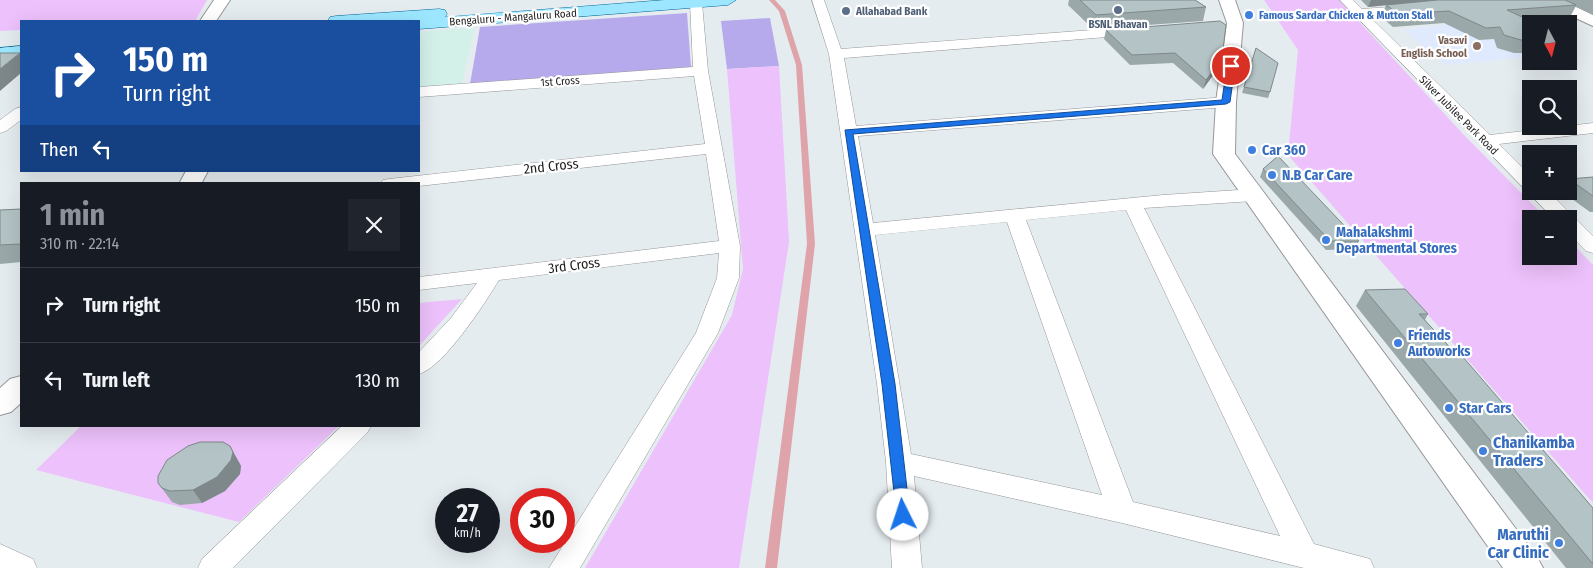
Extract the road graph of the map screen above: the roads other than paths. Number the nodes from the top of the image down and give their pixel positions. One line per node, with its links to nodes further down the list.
1 (222, 0): 11 (street)
2 (622, 0): 12 (main road, Bengaluru - Mangaluru Road)
3 (728, 0): 7 (main road, Bengaluru - Mangaluru Road)
4 (818, 0): 20 (street)
5 (1346, 0): 9 (street, Silver Jubilee Park Road)
6 (1548, 0): 13 (street)
7 (696, 3): 14 (main road, Bengaluru - Mangaluru Road); 21 (street)
8 (1425, 7): 9 (street)
9 (1359, 13): 28 (street, Silver Jubilee Park Road)
10 (1229, 15): 23 (street)
11 (209, 20)
12 (354, 20)
13 (1593, 21)
14 (420, 24)
15 (1147, 30): 20 (street)
16 (20, 40): 17 (main road)
17 (0, 41)
18 (20, 51): 19 (main road)
19 (0, 53)
20 (836, 54): 27 (street)
21 (701, 71): 22 (street, 1st Cross); 29 (street)
22 (420, 92)
23 (1226, 102): 27 (street); 32 (street)
24 (20, 113): 25 (street)
25 (0, 128)
26 (1593, 128): 28 (street)
27 (848, 132): 37 (street)
28 (1485, 141): 30 (street, Silver Jubilee Park Road)
29 (713, 148): 31 (street, 2nd Cross); 39 (street)
30 (1522, 177)
31 (406, 182)
32 (1254, 195): 34 (street); 56 (street)
33 (1545, 200): 35 (street)
34 (1132, 204): 36 (street); 49 (street)
35 (1556, 210)
36 (1015, 216): 37 (street); 48 (street)
37 (864, 230): 47 (street)
38 (1577, 230): 40 (street)
39 (730, 246): 41 (street, 3rd Cross); 53 (street)
40 (1593, 247)
41 (492, 275): 42 (street, 3rd Cross); 43 (street)
42 (420, 284)
43 (420, 365)
44 (20, 388): 45 (street)
45 (0, 404)
46 (357, 427): 52 (street)
47 (898, 462): 48 (street); 54 (street)
48 (1122, 511): 49 (street)
49 (1304, 555): 55 (street)
50 (0, 557): 51 (street)
51 (22, 568)
52 (213, 568)
53 (564, 568)
54 (907, 568)
55 (1359, 568)
56 (1524, 568)

